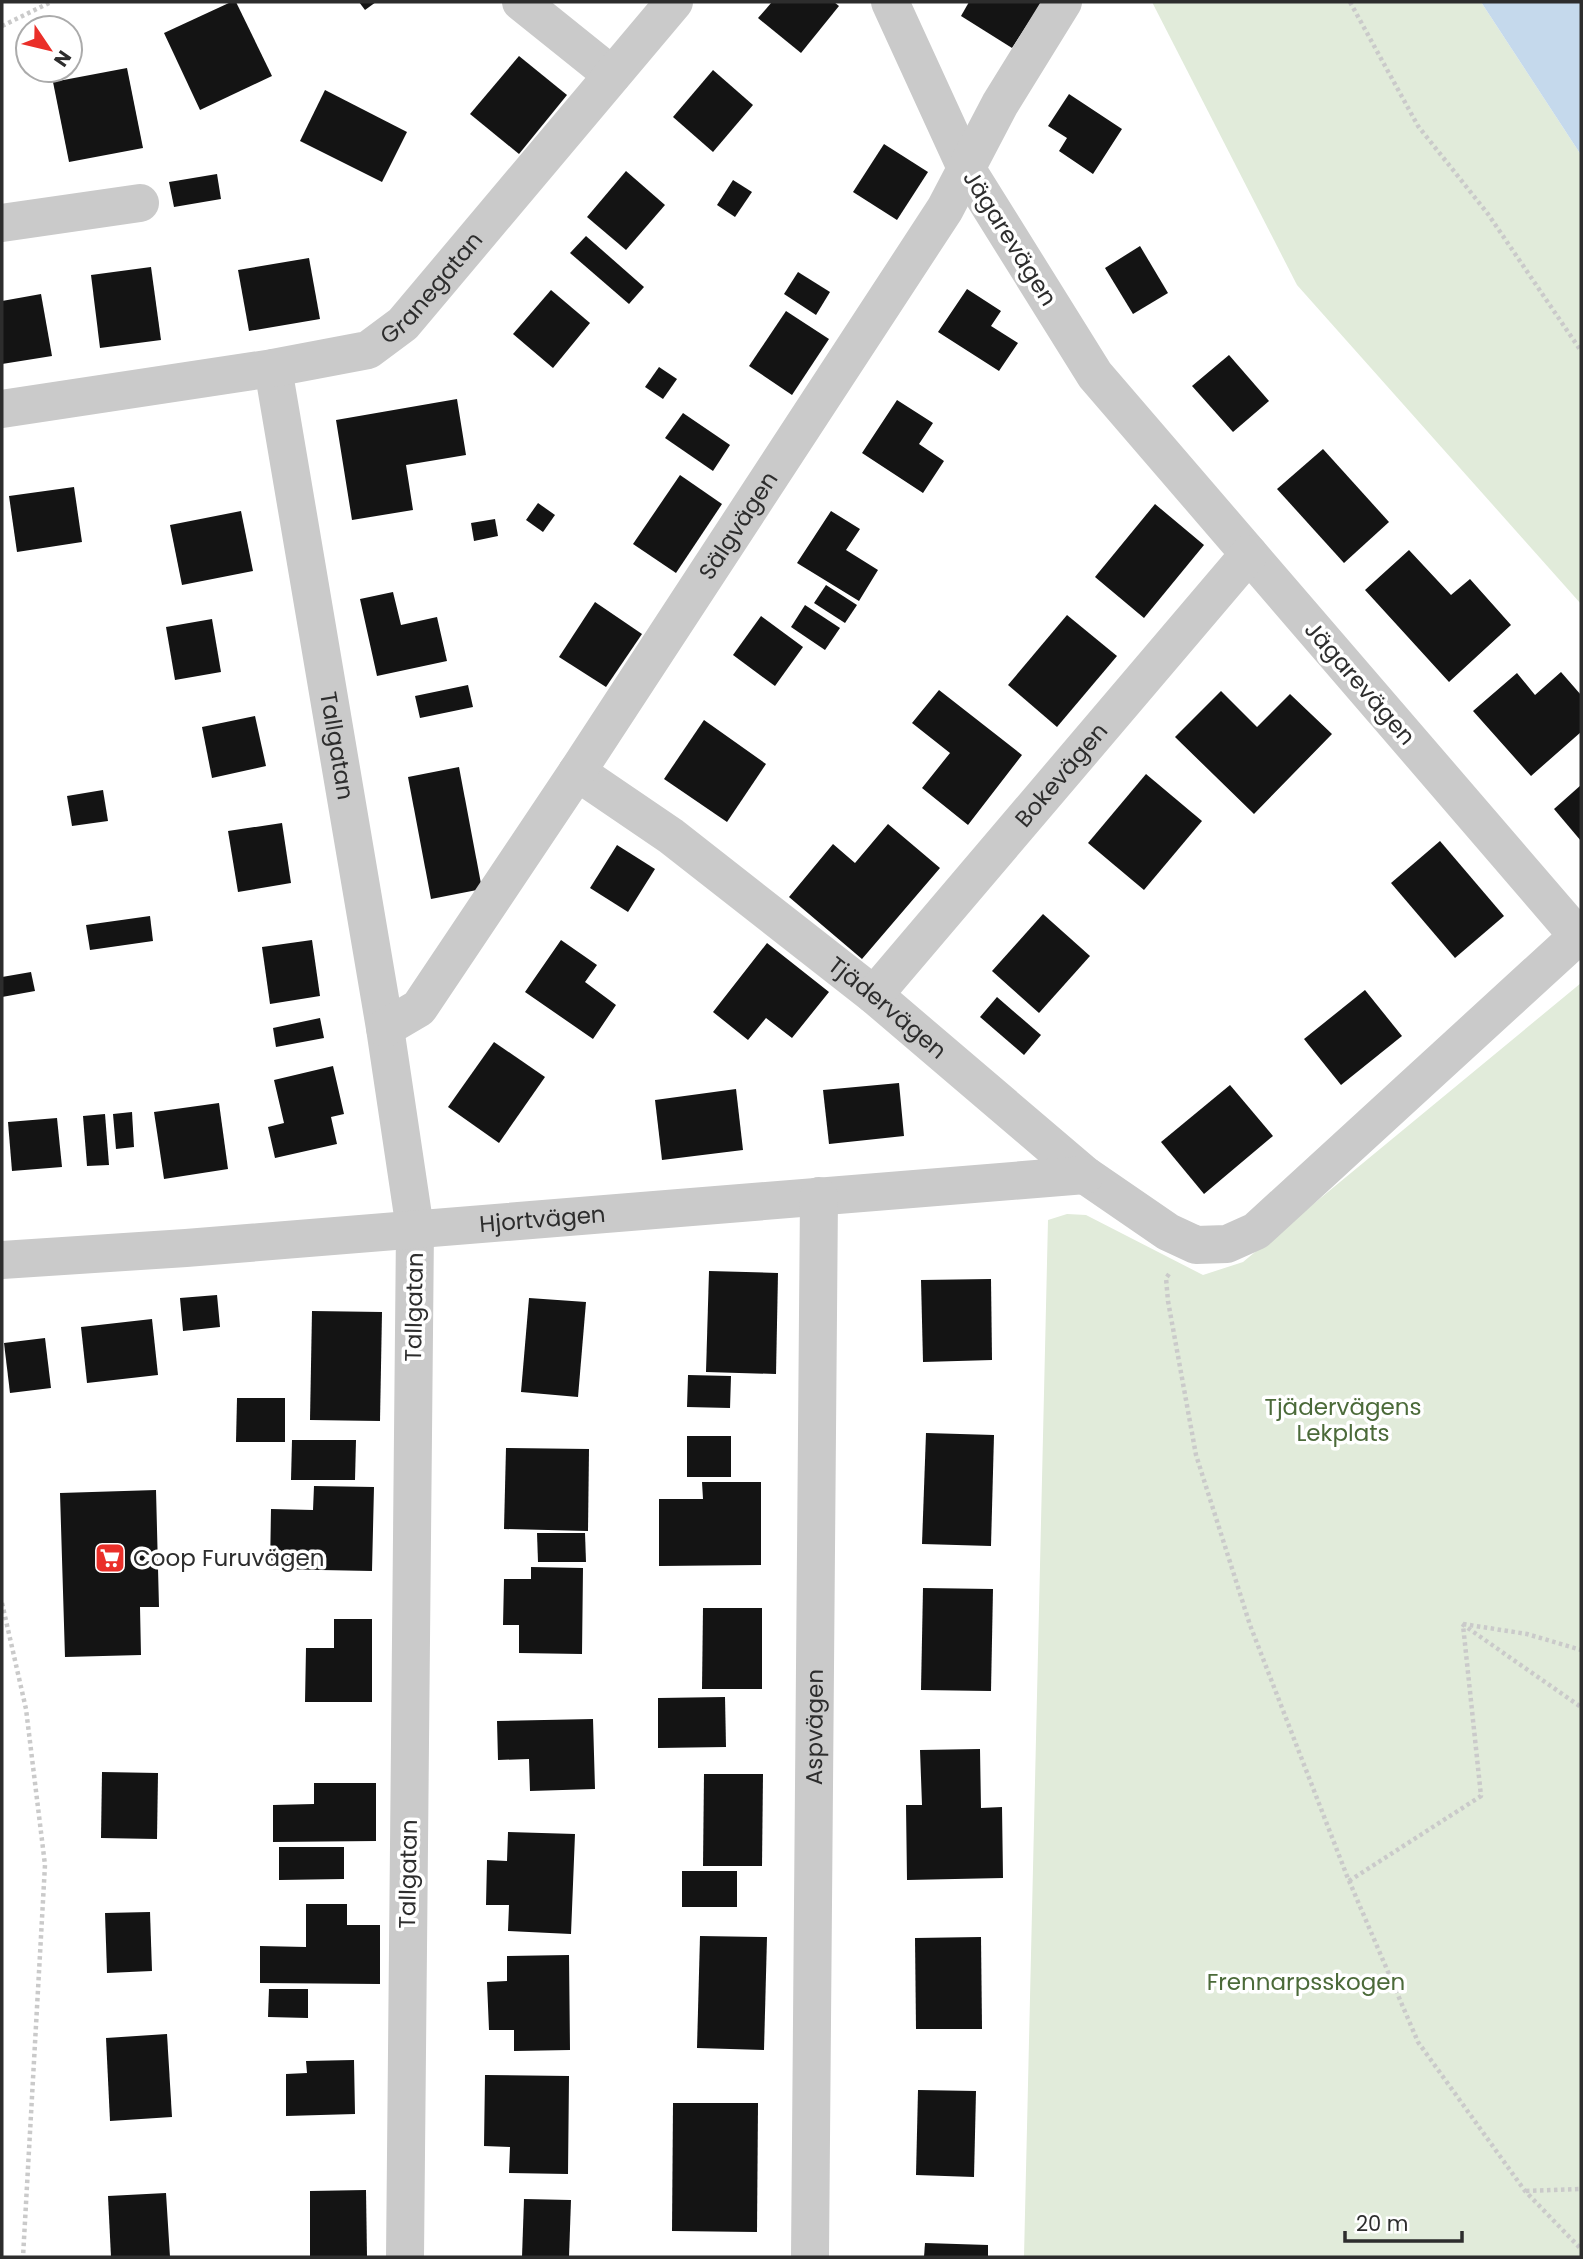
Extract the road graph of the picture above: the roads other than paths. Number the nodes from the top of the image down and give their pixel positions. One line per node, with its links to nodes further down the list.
1 (521, 2): 5 (street)
2 (674, 2): 5 (street, Granegatan)
3 (890, 2): 6 (street, Jägarevägen)
4 (1063, 2): 6 (street, Sälgvägen)
5 (612, 75): 9 (street, Granegatan)
6 (966, 168): 11 (street, Jägarevägen); 12 (street, Sälgvägen)
7 (140, 203): 8 (street)
8 (2, 223)
9 (273, 368): 10 (street, Granegatan); 14 (street, Tallgatan)
10 (2, 409)
11 (1249, 554): 13 (street, Bokevägen); 18 (street, Jägarevägen)
12 (577, 772): 13 (street, Tjädervägen); 14 (street, Sälgvägen)
13 (874, 995): 15 (street, Tjädervägen)
14 (385, 1028): 17 (street, Tallgatan)
15 (1085, 1175): 16 (street, Hjortvägen); 18 (street, Tjädervägen)
16 (819, 1196): 17 (street, Hjortvägen); 21 (street, Aspvägen)
17 (415, 1229): 19 (street, Hjortvägen); 20 (street, Tallgatan)
18 (1196, 1245)
19 (2, 1260)
20 (405, 2257)
21 (810, 2257)

